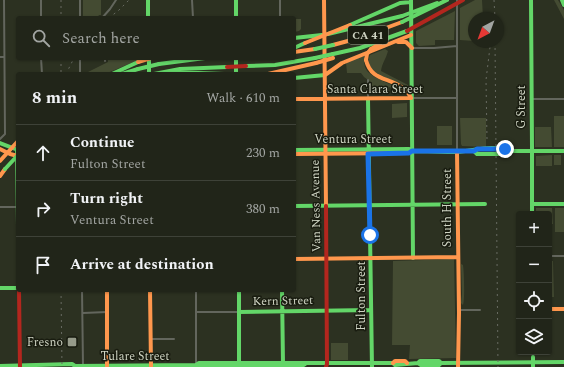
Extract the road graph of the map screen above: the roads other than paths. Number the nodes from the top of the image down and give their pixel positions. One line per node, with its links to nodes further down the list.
1 (4, 0): 36 (street)
2 (40, 0): 18 (street)
3 (80, 0): 19 (street)
4 (116, 0): 20 (street)
5 (148, 0): 21 (main road)
6 (192, 0): 22 (street)
7 (236, 0): 23 (main road)
8 (280, 0): 24 (street)
9 (324, 0): 25 (main road, Van Ness Avenue)
10 (446, 0): 25 (main road, bridge); 33 (main road, CA 41, bridge)
11 (457, 0): 30 (street, South H Street)
12 (463, 0): 27 (main road, CA 41, bridge)
13 (531, 0): 60 (main road, G Street)
14 (562, 0): 17 (main road)
15 (411, 1): 16 (main road); 26 (main road)
16 (400, 2): 31 (main road, bridge)
17 (564, 5)
18 (41, 16)
19 (80, 16)
20 (104, 16)
21 (148, 16)
22 (193, 16)
23 (236, 16)
24 (280, 16)
25 (324, 35): 28 (main road); 51 (main road, Van Ness Avenue)
26 (411, 35): 29 (main road); 32 (main road)
27 (391, 36): 34 (main road, CA 41); 55 (main road, bridge)
28 (296, 38)
29 (394, 43): 32 (main road); 51 (main road)
30 (457, 46): 32 (street); 56 (street, South H Street)
31 (296, 47)
32 (412, 48): 55 (main road)
33 (296, 52)
34 (333, 56): 48 (main road, bridge); 50 (main road, bridge)
35 (0, 57): 36 (street)
36 (4, 57): 61 (street)
37 (41, 60): 43 (street)
38 (80, 60): 44 (street)
39 (144, 60): 45 (main road, bridge)
40 (150, 60): 47 (main road)
41 (190, 60): 46 (main road, bridge)
42 (236, 60): 49 (main road)
43 (42, 72)
44 (80, 72)
45 (116, 72)
46 (128, 72)
47 (149, 72)
48 (167, 72)
49 (236, 72)
50 (277, 72)
51 (325, 75): 52 (main road); 59 (main road, Van Ness Avenue)
52 (296, 78)
53 (368, 80): 54 (street, Fulton Street)
54 (368, 98): 55 (main road, Santa Clara Street); 59 (main road, Santa Clara Street); 70 (main road, Fulton Street)
55 (411, 98): 56 (street, Santa Clara Street); 66 (main road)
56 (456, 98): 67 (street, South H Street)
57 (564, 98): 60 (street)
58 (296, 99): 59 (main road, Santa Clara Street)
59 (325, 99): 69 (main road, Van Ness Avenue)
60 (531, 99): 79 (main road, G Street, bridge)
61 (0, 139)
62 (16, 142): 75 (main road, bridge)
63 (0, 143): 71 (main road)
64 (0, 149): 72 (main road)
65 (296, 150): 69 (main road, Ventura Street)
66 (412, 151): 67 (main road, Ventura Street); 70 (main road, Ventura Street); 82 (main road)
67 (457, 151): 68 (main road, Ventura Street); 77 (main road, South H Street)
68 (564, 151)
69 (325, 152): 70 (main road, Ventura Street); 73 (main road, Ventura Street); 84 (main road, Van Ness Avenue)
70 (368, 152): 81 (main road, Fulton Street)
71 (16, 153)
72 (16, 154)
73 (296, 154)
74 (16, 156): 76 (main road, bridge)
75 (0, 162)
76 (3, 172)
77 (457, 204): 78 (main road); 82 (main road); 90 (main road, South H Street)
78 (485, 204)
79 (532, 204): 80 (main road); 87 (main road, G Street)
80 (564, 204)
81 (369, 205): 82 (main road); 84 (main road); 91 (main road, Fulton Street)
82 (412, 205): 92 (main road)
83 (296, 206): 84 (main road)
84 (325, 206): 94 (main road, Van Ness Avenue)
85 (0, 207): 86 (street)
86 (16, 207)
87 (532, 211)
88 (552, 256): 89 (street)
89 (564, 256)
90 (458, 257): 92 (main road); 108 (main road, South H Street)
91 (371, 258): 92 (main road); 94 (main road); 107 (main road, Fulton Street)
92 (413, 258)
93 (296, 259): 94 (main road)
94 (326, 259): 106 (main road, Van Ness Avenue)
95 (0, 288): 96 (main road)
96 (16, 289)
97 (18, 292): 130 (main road)
98 (82, 292): 111 (street)
99 (107, 292): 112 (main road)
100 (150, 292): 115 (main road)
101 (196, 292): 113 (street)
102 (239, 292): 114 (main road)
103 (282, 292): 110 (main road)
104 (552, 309): 105 (main road)
105 (564, 309)
106 (327, 310): 107 (main road, Kern Street); 110 (main road, Kern Street); 129 (main road, Van Ness Avenue)
107 (371, 310): 122 (main road, Fulton Street)
108 (459, 310): 109 (street); 123 (main road, South H Street)
109 (480, 310)
110 (282, 311): 114 (main road, Kern Street); 119 (main road)
111 (83, 312): 112 (street); 125 (street)
112 (107, 312): 126 (main road)
113 (196, 312): 114 (street, Kern Street); 128 (street)
114 (239, 312): 121 (main road)
115 (151, 339): 116 (street); 127 (main road)
116 (174, 339)
117 (533, 355): 132 (main road, bridge)
118 (564, 362): 123 (main road, Tulare Street)
119 (283, 364): 121 (main road, Tulare Street); 129 (main road, Tulare Street)
120 (415, 364): 122 (main road, Tulare Street); 123 (main road, Tulare Street)
121 (239, 365): 128 (main road, Tulare Street)
122 (372, 365): 129 (main road, Tulare Street)
123 (458, 365)
124 (0, 366): 130 (main road, Tulare Street)
125 (83, 366): 126 (main road, Tulare Street); 131 (main road, Tulare Street)
126 (107, 366): 127 (main road, Tulare Street)
127 (151, 366): 128 (main road, Tulare Street)
128 (196, 366)
129 (327, 366)
130 (20, 367): 131 (main road, Tulare Street)
131 (74, 367)
132 (533, 367)

